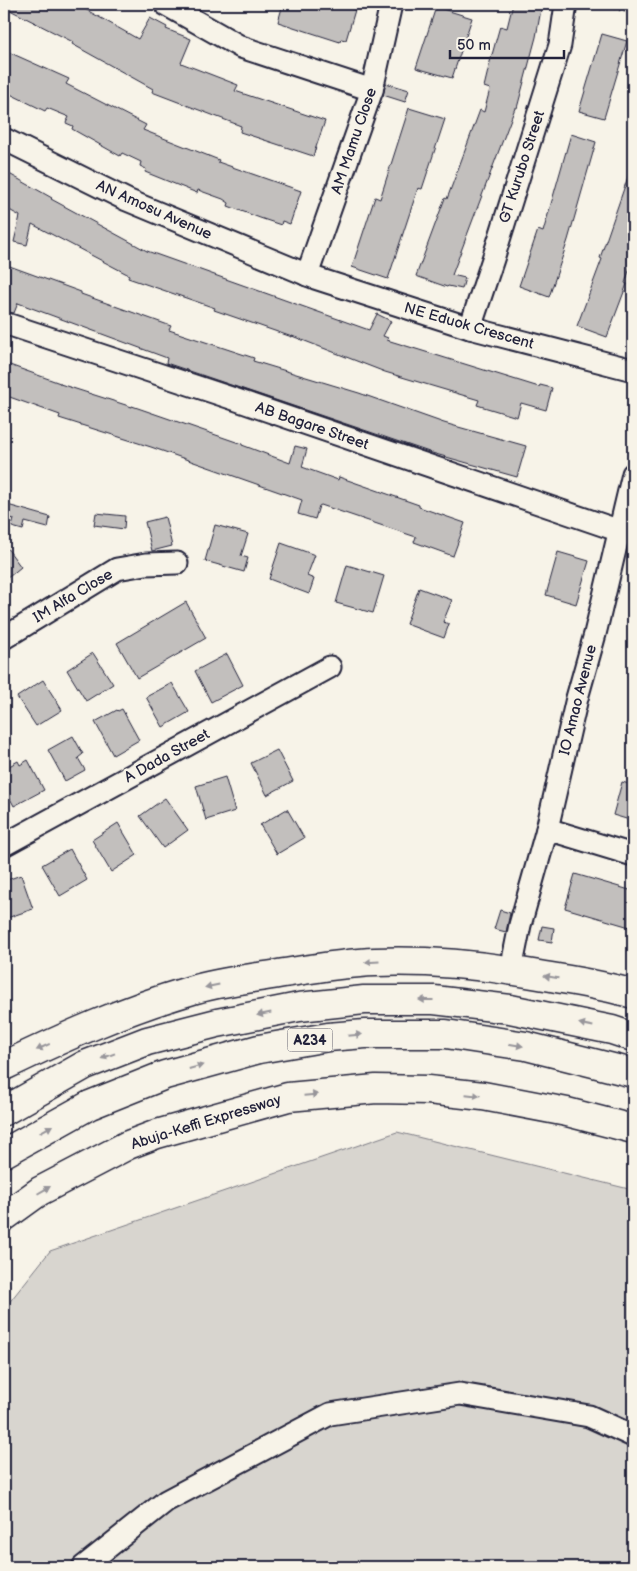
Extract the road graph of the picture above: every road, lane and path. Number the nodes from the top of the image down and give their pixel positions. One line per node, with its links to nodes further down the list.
1 (165, 4): 6 (street)
2 (391, 4): 6 (street, AM Mamu Close)
3 (566, 4): 10 (street, GT Kurubo Street)
4 (600, 4): 5 (path)
5 (633, 14)
6 (372, 90): 8 (street, AM Mamu Close)
7 (4, 139): 8 (street, AN Amosu Avenue)
8 (307, 275): 10 (street, NE Eduok Crescent)
9 (4, 323): 13 (street, AB Bagare Street)
10 (470, 328): 11 (street, NE Eduok Crescent)
11 (632, 367)
12 (633, 474): 13 (street, IO Amao Avenue)
13 (626, 533): 17 (street, IO Amao Avenue)
14 (177, 563): 15 (street, IM Alfa Close)
15 (4, 638)
16 (330, 667): 18 (street, A Dada Street)
17 (546, 829): 19 (street); 20 (street, IO Amao Avenue)
18 (4, 844)
19 (633, 855)
20 (510, 970): 21 (highway, one-way to 20); 23 (highway, one-way to 23)
21 (633, 994)
22 (633, 1037): 25 (highway, A234, one-way to 25)
23 (4, 1066)
24 (633, 1073): 27 (highway, A234, one-way to 24)
25 (4, 1111)
26 (633, 1129): 28 (highway, Abuja-Keffi Expressway, one-way to 26)
27 (4, 1153)
28 (4, 1217)
29 (633, 1436): 30 (street)
30 (83, 1567)

